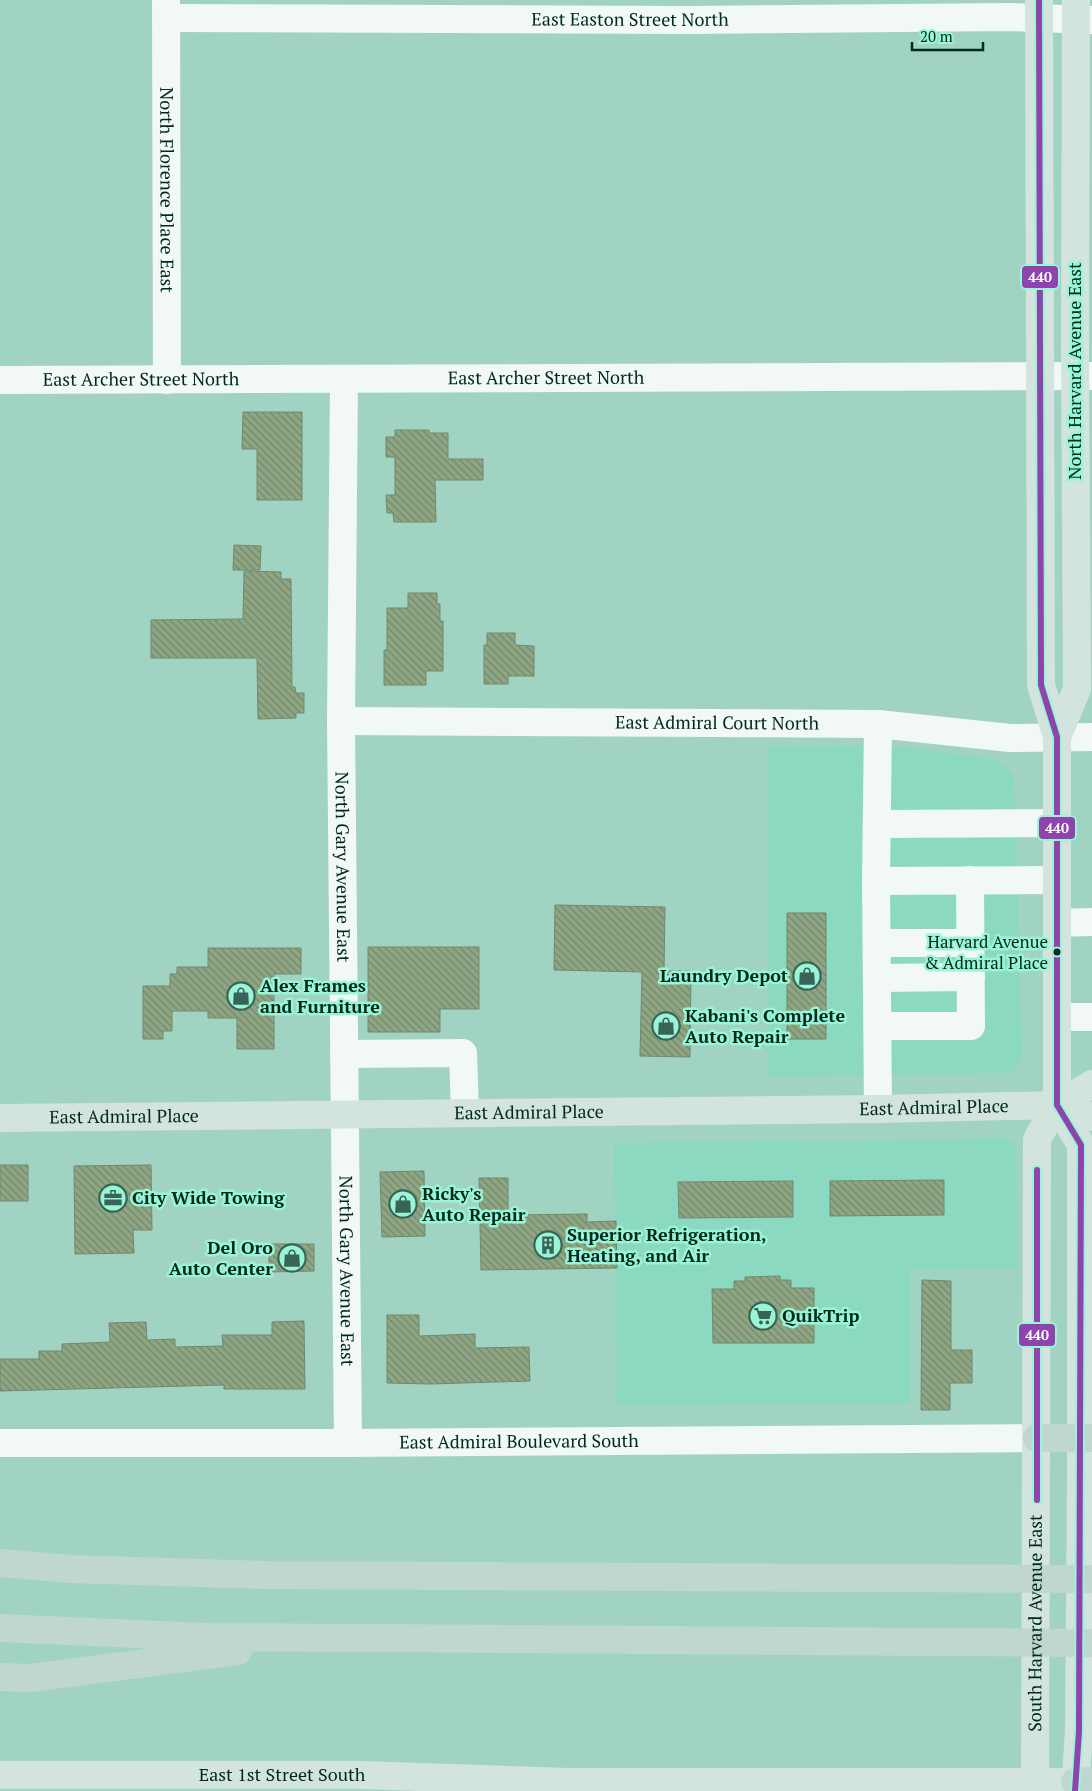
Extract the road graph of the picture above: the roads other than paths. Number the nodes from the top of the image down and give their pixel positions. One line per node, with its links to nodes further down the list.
1 (166, 9): 3 (street, East Easton Street North); 9 (street, North Florence Place East)
2 (1039, 9): 3 (street, East Easton Street North); 4 (street, East Easton Street North); 5 (main road, North Harvard Avenue East)
3 (689, 10)
4 (1081, 13): 6 (main road, North Harvard Avenue East)
5 (1041, 376): 6 (street, East Archer Street North); 7 (street, East Archer Street North); 12 (main road, North Harvard Avenue East)
6 (1084, 376): 12 (main road, North Harvard Avenue East)
7 (344, 379): 9 (street, East Archer Street North); 10 (street, North Gary Avenue East)
8 (0, 380): 9 (street, East Archer Street North)
9 (167, 380)
10 (341, 721): 11 (street, East Admiral Court North); 28 (street, North Gary Avenue East)
11 (878, 724): 12 (street, East Admiral Court North); 15 (street)
12 (1057, 738): 13 (street, East Admiral Court North); 14 (main road, North Harvard Avenue East)
13 (1092, 738)
14 (1056, 822): 15 (street); 17 (main road, North Harvard Avenue East)
15 (878, 824): 18 (street)
16 (970, 880): 17 (street); 18 (street); 21 (street)
17 (1056, 880): 20 (main road, North Harvard Avenue East)
18 (876, 881): 22 (street)
19 (1092, 922): 20 (street)
20 (1057, 923): 25 (main road, North Harvard Avenue East)
21 (970, 942): 22 (street); 23 (street)
22 (877, 943): 24 (street)
23 (971, 977): 24 (street); 27 (street)
24 (877, 978): 27 (street)
25 (1057, 1017): 26 (street); 30 (main road, North Harvard Avenue East)
26 (1092, 1017)
27 (878, 1026): 31 (street)
28 (344, 1054): 32 (street); 33 (street, North Gary Avenue East)
29 (1092, 1084): 30 (main road)
30 (1057, 1105): 31 (main road, East Admiral Place); 34 (main road); 36 (main road); 37 (main road, South Harvard Avenue East)
31 (878, 1109): 32 (main road, East Admiral Place)
32 (464, 1113): 33 (main road, East Admiral Place)
33 (344, 1115): 35 (main road, East Admiral Place); 38 (street, North Gary Avenue East)
34 (1092, 1117)
35 (0, 1118)
36 (1087, 1437): 37 (highway); 47 (main road)
37 (1036, 1438): 38 (street, East Admiral Boulevard South); 48 (main road, South Harvard Avenue East)
38 (348, 1443): 39 (street, East Admiral Boulevard South)
39 (0, 1444)
40 (0, 1563): 41 (highway)
41 (1092, 1579)
42 (0, 1628): 43 (highway)
43 (351, 1637): 44 (highway); 45 (highway)
44 (1092, 1644)
45 (0, 1678)
46 (0, 1775): 48 (main road, East 1st Street South)
47 (1081, 1785): 48 (main road, East 1st Street South)
48 (1035, 1787)

